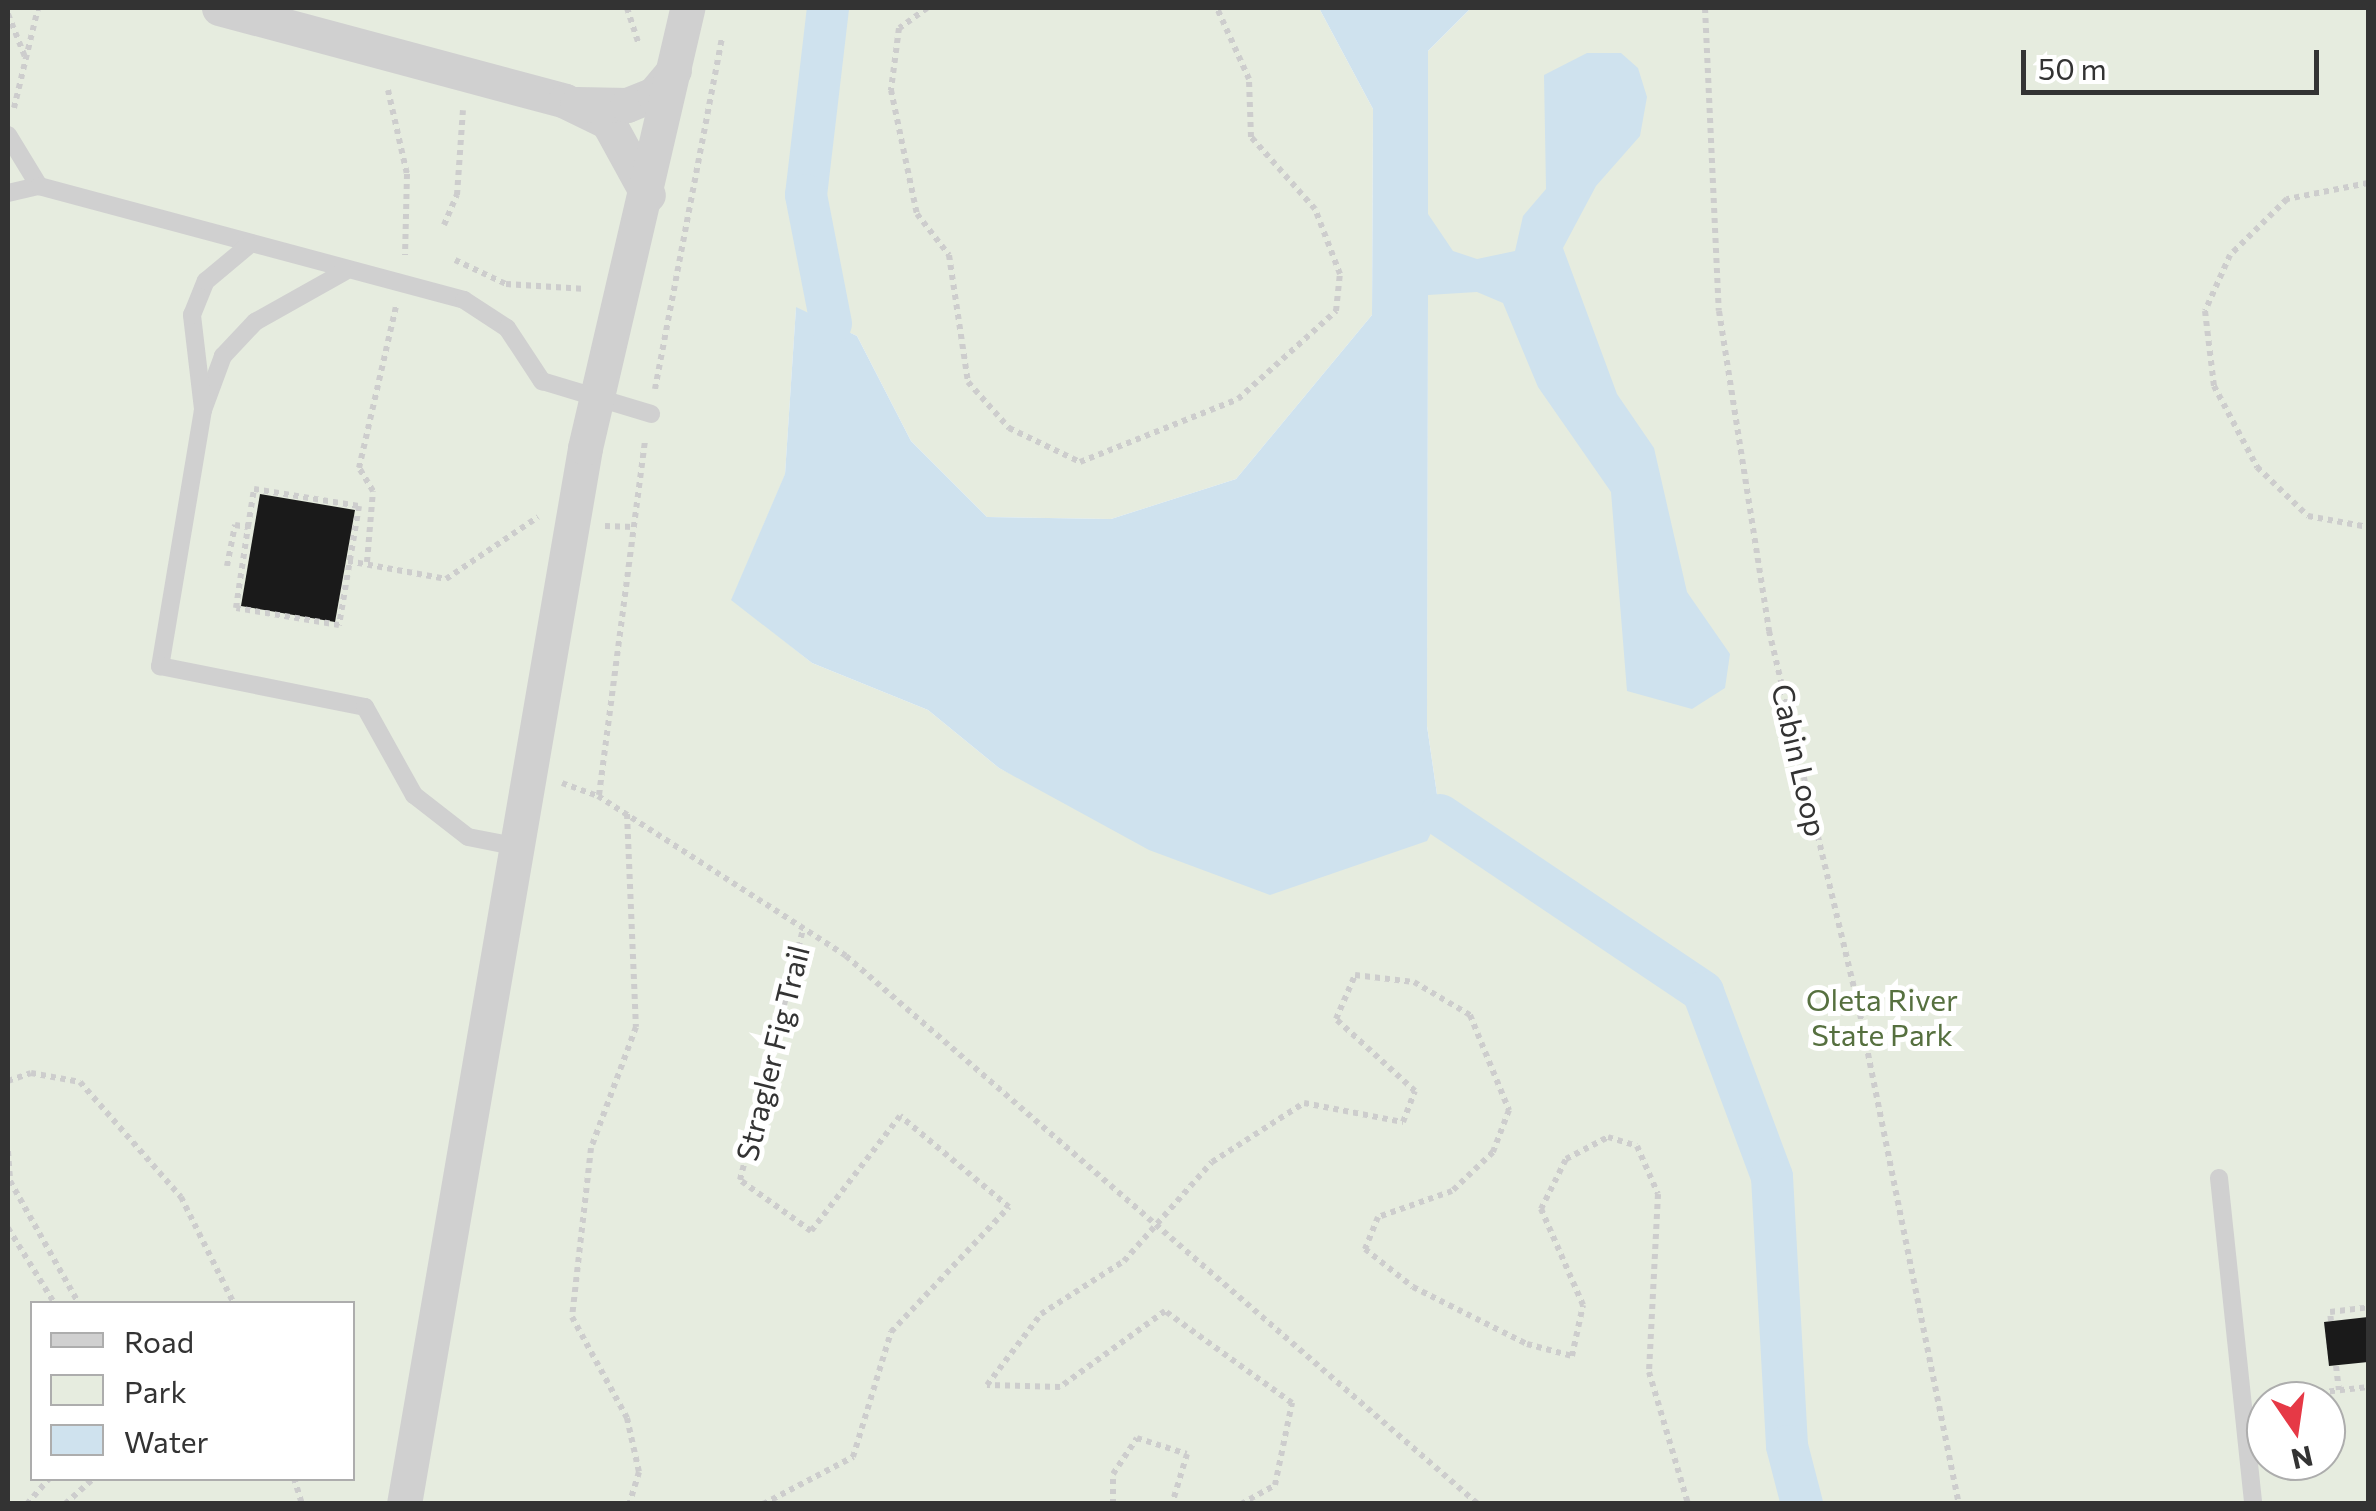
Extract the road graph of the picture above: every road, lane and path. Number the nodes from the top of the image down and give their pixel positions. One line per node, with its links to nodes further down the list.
1 (38, 8): 8 (path)
2 (219, 8): 10 (street)
3 (687, 8): 9 (street)
4 (927, 8): 5 (path)
5 (1217, 8)
6 (1705, 8): 60 (path, Cabin Loop)
7 (8, 14): 8 (path)
8 (25, 58): 12 (path)
9 (674, 70): 11 (street); 16 (street)
10 (465, 76): 11 (street); 17 (path)
11 (566, 102): 16 (street)
12 (8, 135): 14 (lane)
13 (2368, 183): 28 (path)
14 (39, 186): 15 (lane); 18 (lane)
15 (8, 193)
16 (648, 195): 21 (street)
17 (444, 225)
18 (249, 245): 20 (lane); 23 (lane)
19 (455, 260): 21 (path)
20 (344, 272): 22 (lane); 23 (lane)
21 (620, 301): 22 (street)
22 (594, 402): 24 (lane); 25 (street)
23 (204, 410): 33 (lane)
24 (651, 414)
25 (572, 524): 27 (path); 29 (path); 31 (street)
26 (248, 527): 29 (path); 29 (path); 30 (path)
27 (634, 527)
28 (2368, 527)
29 (348, 561)
30 (227, 566)
31 (528, 771): 32 (path); 33 (street)
32 (627, 814): 34 (path); 53 (path)
33 (514, 846): 52 (street)
34 (803, 929): 38 (path); 54 (path, Stragler Fig Trail)
35 (8, 1081): 42 (path)
36 (8, 1152): 41 (path)
37 (2220, 1178): 46 (lane)
38 (1154, 1221): 57 (path); 58 (path); 59 (path)
39 (8, 1228): 40 (path)
40 (54, 1301)
41 (76, 1301)
42 (233, 1301)
43 (2368, 1307): 44 (path)
44 (2331, 1322)
45 (2336, 1366): 47 (path)
46 (2247, 1381)
47 (2338, 1381)
48 (47, 1481): 50 (path)
49 (91, 1481): 51 (path)
50 (27, 1504)
51 (65, 1504)
52 (404, 1504)
53 (630, 1504)
54 (763, 1504)
55 (1113, 1504): 56 (path)
56 (1172, 1504)
57 (1241, 1504)
58 (1478, 1504)
59 (1688, 1504)
60 (1960, 1504)

